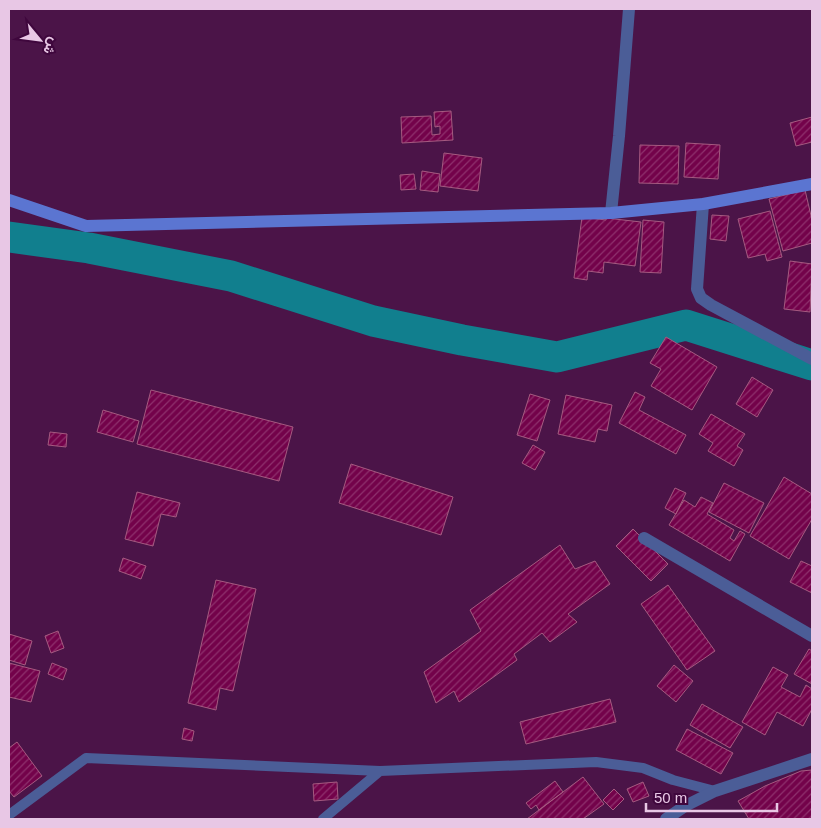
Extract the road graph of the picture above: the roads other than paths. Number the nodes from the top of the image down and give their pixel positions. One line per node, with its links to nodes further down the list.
1 (629, 9): 5 (street)
2 (812, 187): 4 (street)
3 (9, 200): 5 (street)
4 (703, 204): 5 (street); 6 (street)
5 (611, 213)
6 (812, 359)
7 (644, 538): 8 (street)
8 (812, 636)
9 (812, 759): 11 (street)
10 (380, 771): 11 (lane); 13 (lane); 14 (lane)
11 (715, 791): 12 (street)
12 (686, 813): 15 (street)
13 (9, 815)
14 (323, 819)
15 (666, 819)

